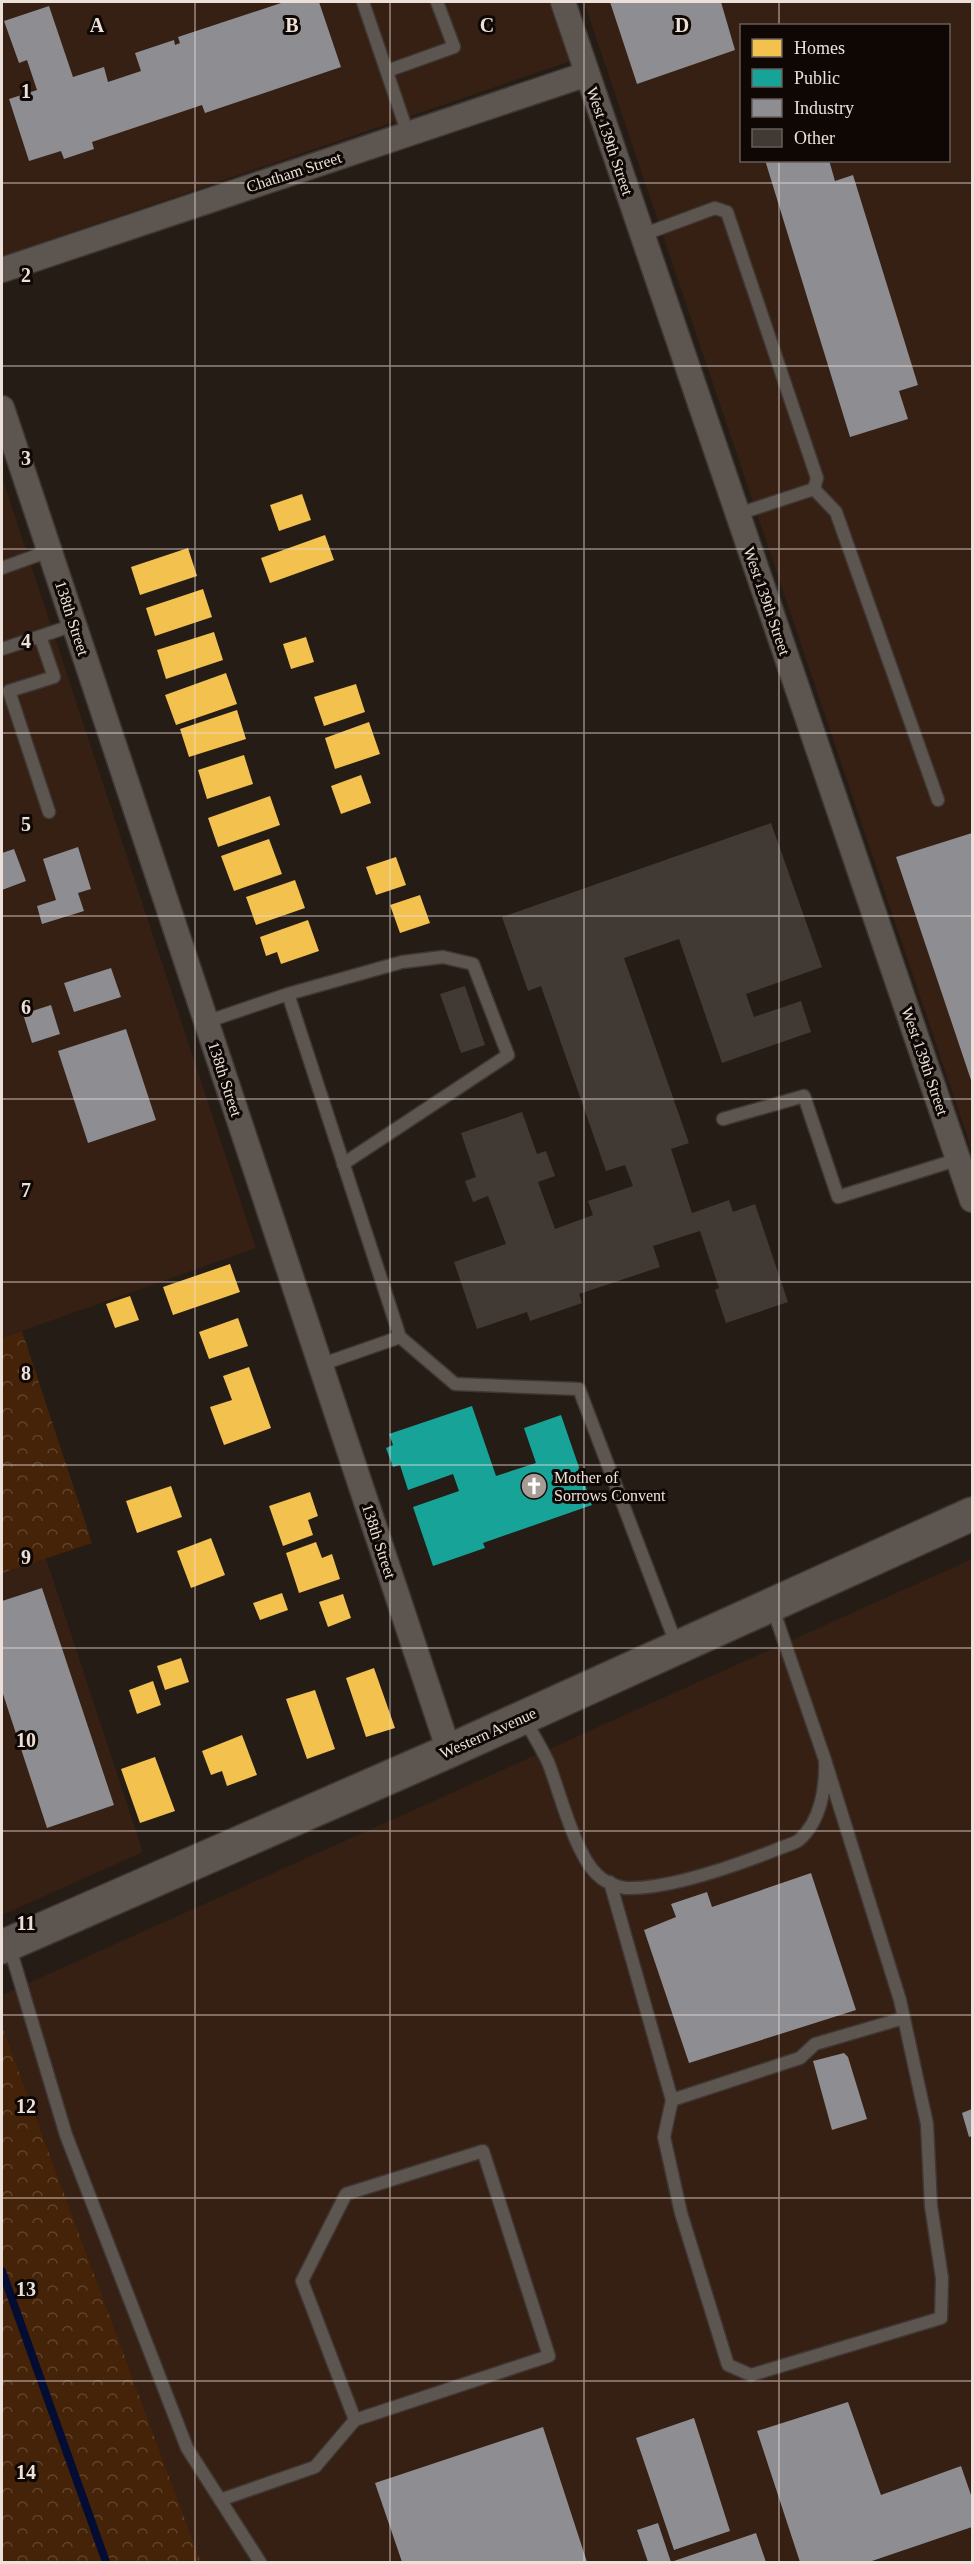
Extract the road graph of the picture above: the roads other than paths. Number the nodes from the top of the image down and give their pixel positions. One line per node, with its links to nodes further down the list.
1 (363, 2): 4 (lane)
2 (437, 2): 4 (lane)
3 (563, 2): 5 (street, West 139th Street)
4 (387, 70): 6 (lane)
5 (587, 74): 6 (street, Chatham Street); 7 (street, West 139th Street)
6 (408, 134): 8 (street, Chatham Street)
7 (642, 235): 10 (lane); 11 (street, West 139th Street)
8 (2, 270)
9 (2, 408): 12 (street, 138th Street)
10 (814, 489): 11 (lane); 17 (lane)
11 (738, 513): 22 (street, West 139th Street)
12 (49, 551): 13 (lane); 14 (street, 138th Street)
13 (2, 568)
14 (74, 625): 15 (lane); 20 (street, 138th Street)
15 (40, 636): 16 (lane); 18 (lane)
16 (2, 649)
17 (938, 800)
18 (49, 812)
19 (288, 994): 20 (lane); 23 (lane); 23 (lane)
20 (206, 1022): 26 (street, 138th Street)
21 (723, 1119): 22 (lane)
22 (959, 1159): 24 (street, West 139th Street)
23 (343, 1164): 25 (lane)
24 (972, 1200)
25 (400, 1337): 26 (lane); 29 (lane)
26 (320, 1365): 31 (street, 138th Street)
27 (972, 1514): 28 (main road, Western Avenue)
28 (772, 1605): 29 (main road, Western Avenue); 32 (lane)
29 (678, 1647): 30 (main road, Western Avenue)
30 (524, 1717): 31 (main road, Western Avenue); 33 (lane)
31 (449, 1751): 34 (main road, Western Avenue)
32 (825, 1760): 33 (lane); 35 (lane)
33 (610, 1882): 36 (lane)
34 (5, 1946): 38 (lane)
35 (904, 2018): 36 (lane); 36 (lane)
36 (672, 2100)
37 (355, 2420): 37 (lane); 38 (lane)
38 (220, 2500): 39 (lane)
39 (260, 2562)

